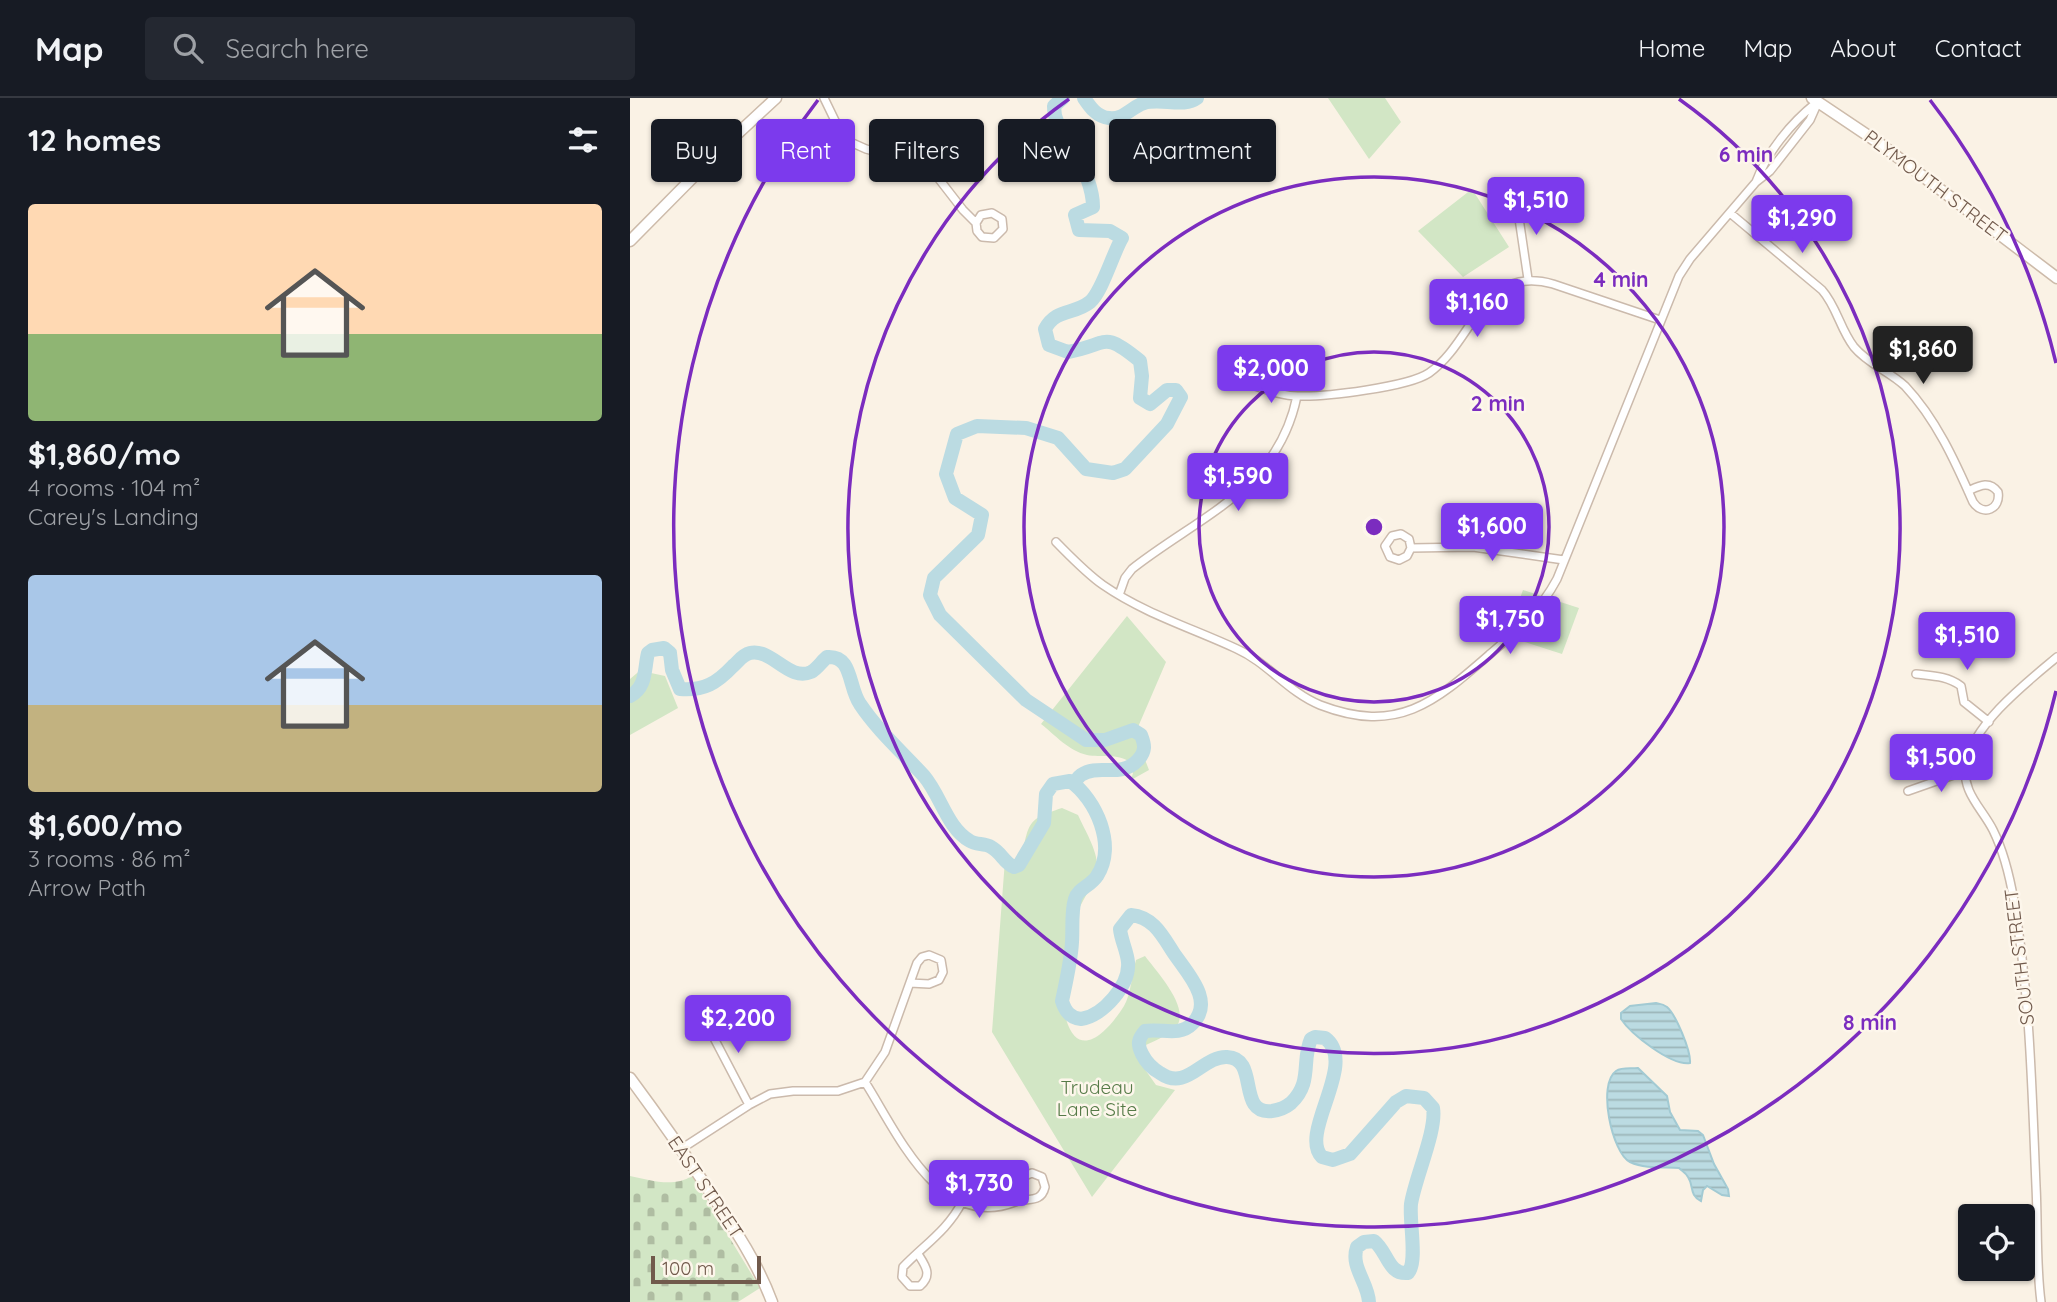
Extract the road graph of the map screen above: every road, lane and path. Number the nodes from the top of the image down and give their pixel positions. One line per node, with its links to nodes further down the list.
1 (776, 98): 7 (main road)
2 (824, 98): 6 (street)
3 (1815, 100): 5 (street); 8 (main road, PLYMOUTH STREET)
4 (1516, 198): 9 (street)
5 (1730, 212): 10 (street); 13 (street)
6 (976, 223)
7 (630, 241)
8 (2057, 278)
9 (1528, 279): 10 (street); 12 (street)
10 (1660, 320): 16 (street)
11 (1252, 385): 12 (street)
12 (1297, 396): 17 (street)
13 (1968, 491): 13 (street)
14 (1056, 542): 17 (street)
15 (1411, 548): 16 (street)
16 (1564, 560): 17 (street)
17 (1119, 594)
18 (2057, 657): 20 (street)
19 (1916, 674): 20 (street)
20 (1989, 722): 21 (street)
21 (1965, 771): 22 (street); 33 (street, SOUTH STREET)
22 (1908, 790)
23 (910, 983): 23 (street); 26 (street)
24 (704, 1019): 27 (street)
25 (630, 1078): 28 (main road, EAST STREET)
26 (865, 1082): 27 (street); 30 (street)
27 (749, 1105): 28 (street)
28 (681, 1149): 32 (main road, EAST STREET)
29 (1017, 1200): 29 (street); 30 (street)
30 (962, 1202): 31 (street)
31 (918, 1254): 31 (street)
32 (772, 1302)
33 (2041, 1302)

